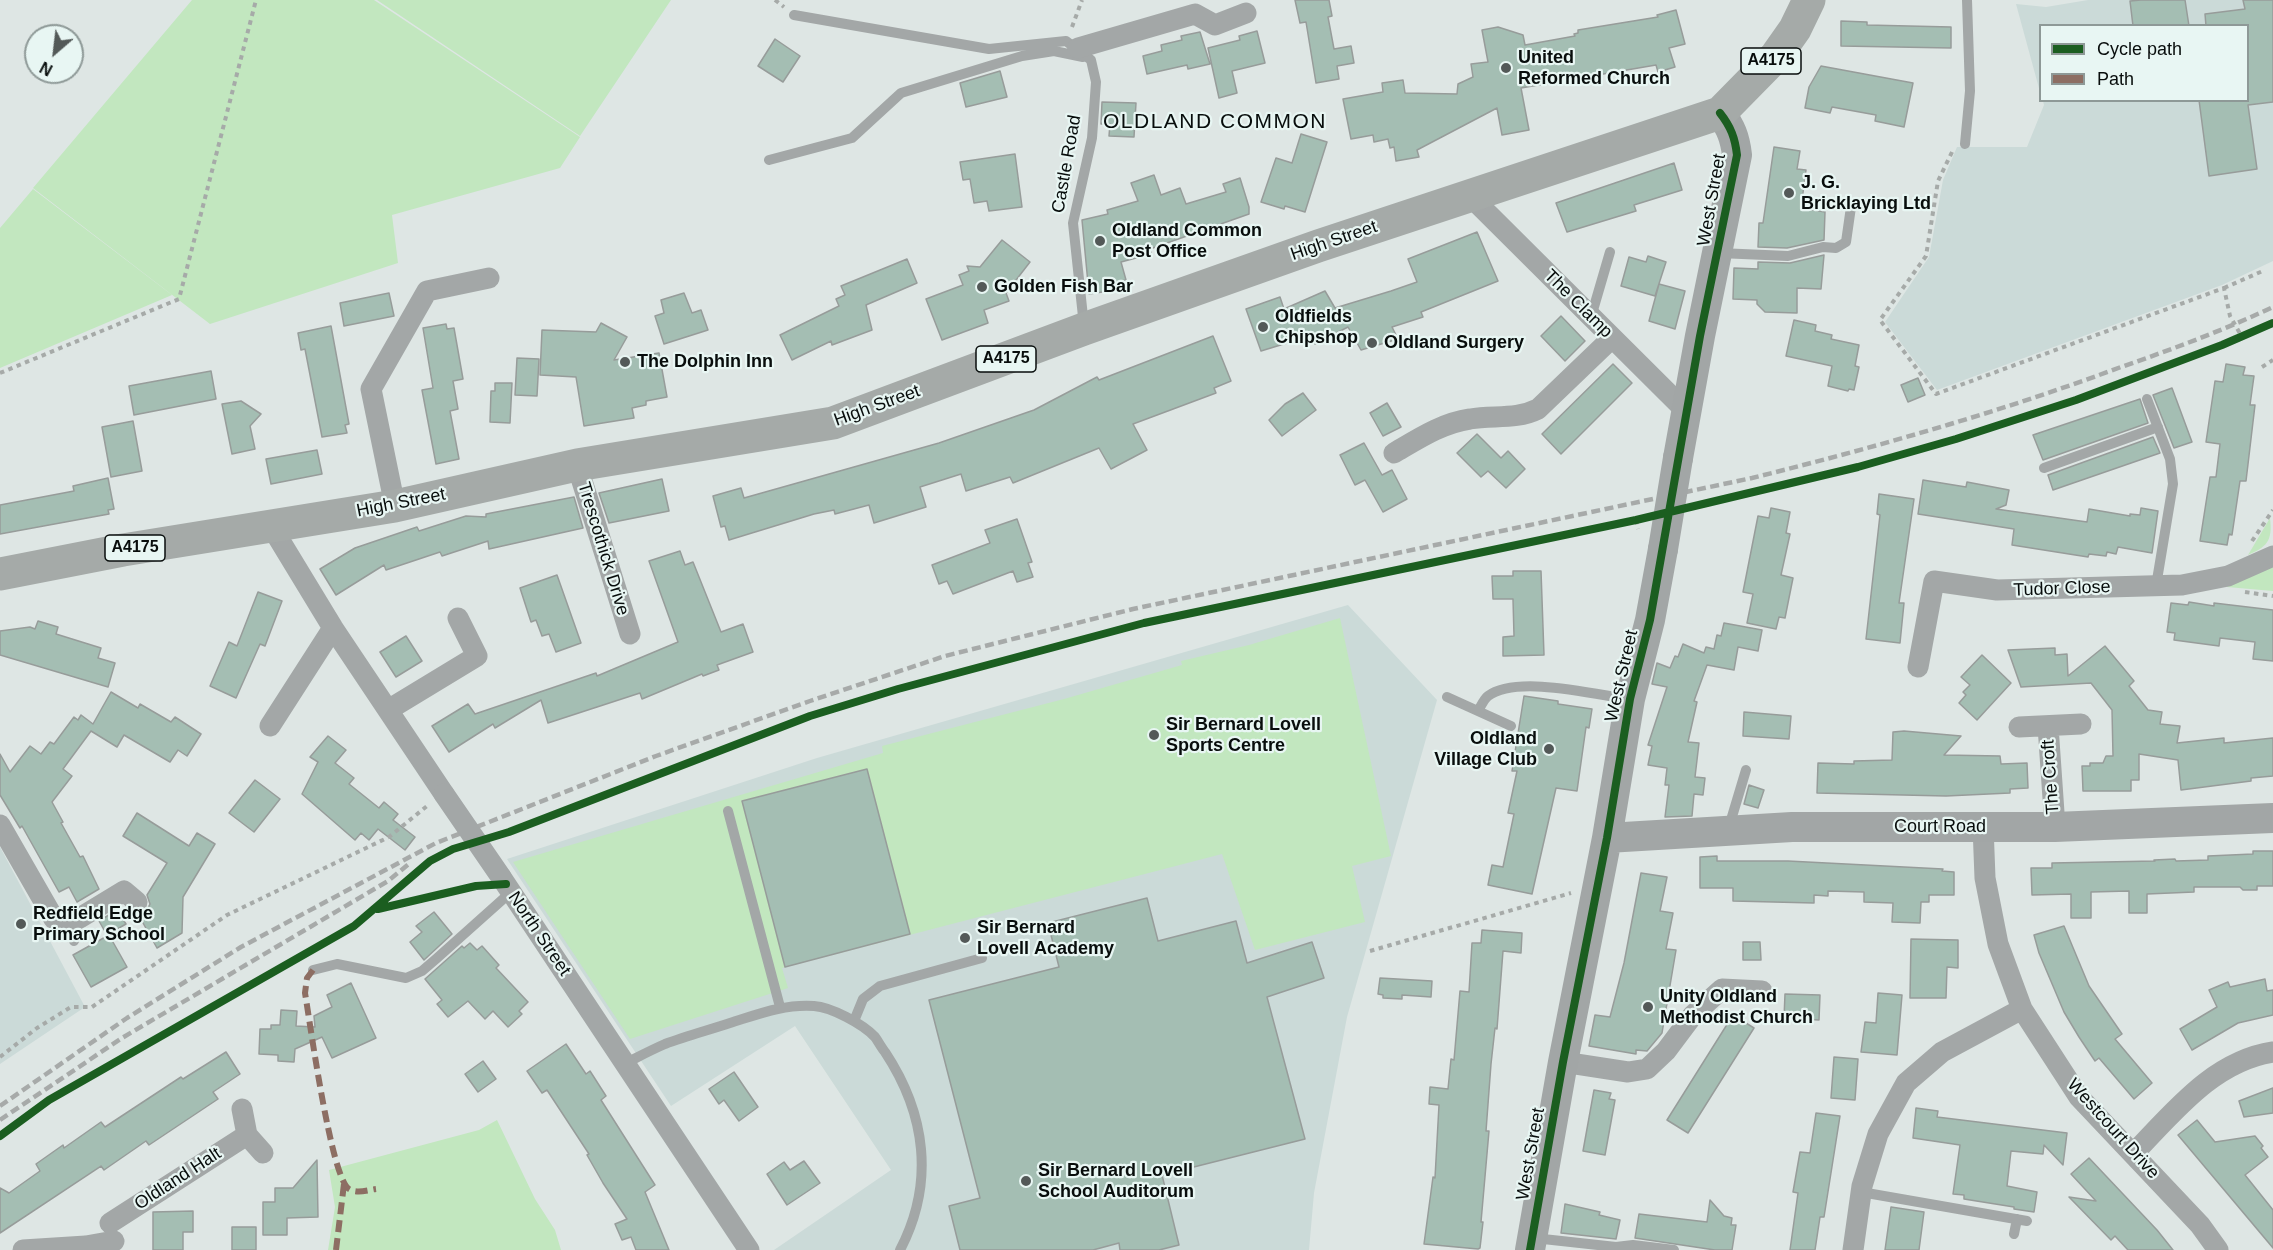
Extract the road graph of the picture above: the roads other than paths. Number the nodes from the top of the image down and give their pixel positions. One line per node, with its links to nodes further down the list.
1 (1809, 0): 6 (main road, A4175)
2 (1967, 0): 7 (lane)
3 (1246, 13): 5 (street)
4 (794, 15): 5 (lane)
5 (1078, 50): 8 (lane); 15 (lane, Castle Road)
6 (1720, 113): 9 (main road, High Street / A4175); 12 (street, West Street)
7 (1965, 140)
8 (768, 160)
9 (1469, 195): 14 (street, The Clamp); 15 (main road, High Street / A4175)
10 (1851, 207): 12 (lane)
11 (1610, 252): 14 (lane)
12 (1719, 253): 18 (street, West Street)
13 (489, 278): 23 (street)
14 (1591, 317): 16 (street, The Clamp)
15 (1084, 329): 21 (main road, High Street / A4175)
16 (1612, 338): 18 (street, The Clamp); 20 (street)
17 (2147, 399): 19 (lane)
18 (1687, 412): 33 (street, West Street, bridge)
19 (2158, 427): 22 (lane); 27 (lane)
20 (1394, 453)
21 (577, 465): 23 (main road, High Street / A4175); 30 (street, Trescothick Drive)
22 (2044, 468)
23 (395, 506): 24 (main road, High Street / A4175)
24 (271, 526): 26 (main road, High Street / A4175); 29 (street, North Street)
25 (2273, 556): 27 (street, Tudor Close)
26 (0, 574)
27 (2156, 586): 31 (street, Tudor Close)
28 (458, 618): 34 (street)
29 (333, 627): 34 (street, North Street); 37 (street)
30 (630, 634)
31 (1918, 667)
32 (1447, 697): 35 (lane)
33 (1630, 699): 35 (lane); 48 (street, West Street)
34 (388, 710): 49 (street, North Street, bridge)
35 (1478, 711): 38 (lane)
36 (2081, 724): 39 (street)
37 (270, 726)
38 (1511, 726)
39 (2048, 726): 40 (street); 46 (street, The Croft)
40 (2019, 727)
41 (1746, 770): 47 (lane)
42 (728, 811): 54 (lane)
43 (2273, 818): 46 (street, Court Road)
44 (0, 825): 50 (street)
45 (1983, 826): 46 (street, Court Road); 47 (street, Court Road); 55 (street, Westcourt Drive)
46 (2055, 827)
47 (1727, 830): 48 (street, Court Road)
48 (1607, 838): 58 (street, West Street)
49 (506, 884): 52 (lane); 59 (street, North Street)
50 (137, 902)
51 (982, 958): 56 (lane)
52 (313, 970)
53 (1762, 991): 58 (street)
54 (780, 1007): 56 (lane); 59 (lane)
55 (2022, 1009): 63 (street, Westcourt Drive); 64 (street)
56 (854, 1021): 70 (lane)
57 (2273, 1052): 63 (street)
58 (1563, 1062): 67 (street, West Street)
59 (624, 1064): 69 (street, North Street)
60 (242, 1109): 61 (street)
61 (247, 1135): 62 (street); 65 (street, Oldland Halt)
62 (263, 1153)
63 (2133, 1154): 73 (street, Westcourt Drive)
64 (1861, 1192): 66 (lane); 72 (street)
65 (112, 1230): 68 (street)
66 (2014, 1234)
67 (1530, 1244): 71 (lane)
68 (22, 1250)
69 (749, 1250)
70 (900, 1250)
71 (1674, 1250)
72 (1853, 1250)
73 (2218, 1250)

